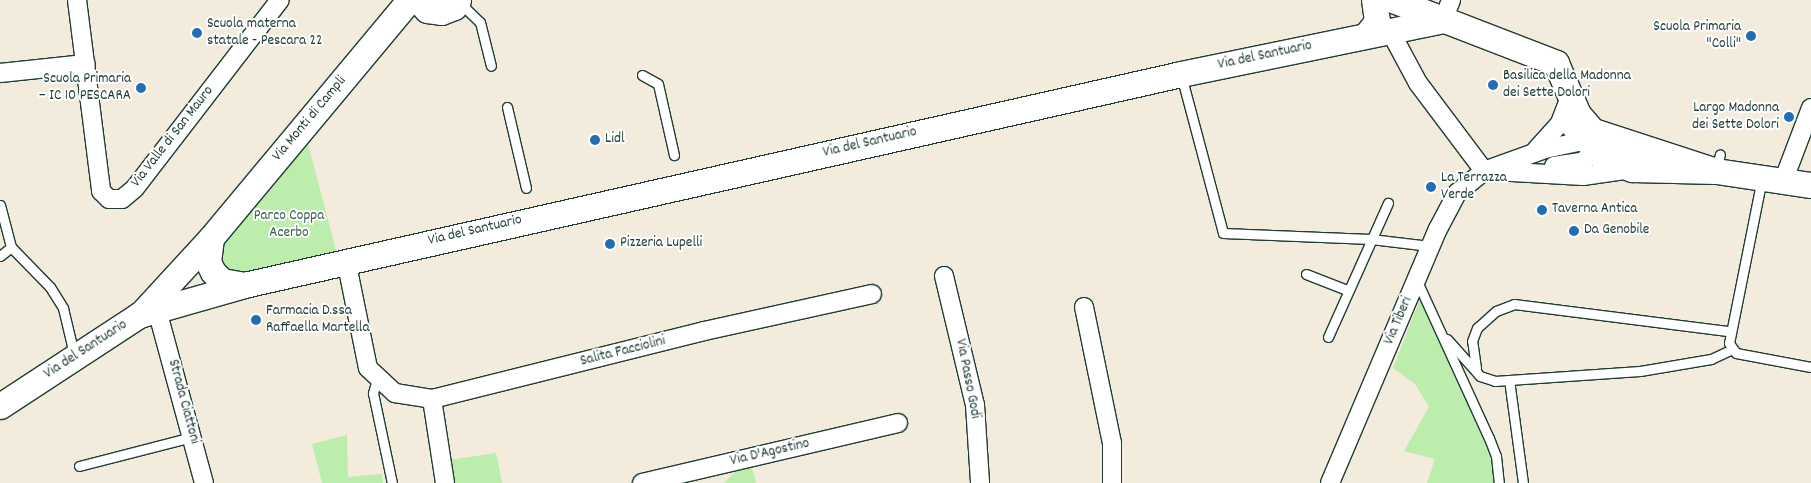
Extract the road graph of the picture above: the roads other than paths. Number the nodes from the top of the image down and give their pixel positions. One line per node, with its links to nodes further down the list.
1 (77, 0): 10 (street, Via Valle di San Mauro)
2 (280, 0): 10 (street, Via Valle di San Mauro)
3 (409, 0): 30 (street, Via Monti di Campli)
4 (418, 0): 5 (street)
5 (458, 0): 11 (lane)
6 (1374, 0): 9 (street)
7 (1393, 0): 8 (street)
8 (1447, 10): 9 (street); 15 (street)
9 (1378, 31): 13 (street, Via del Santuario); 23 (street)
10 (86, 64): 12 (street)
11 (491, 66)
12 (0, 73)
13 (1180, 74): 31 (lane); 35 (street, Via del Santuario)
14 (642, 75): 20 (lane)
15 (1569, 96): 18 (street); 19 (street)
16 (507, 107): 27 (lane)
17 (1811, 108): 25 (street)
18 (1592, 141): 19 (street); 21 (street); 22 (street); 24 (street)
19 (1533, 153): 23 (street)
20 (674, 154)
21 (1718, 162): 22 (street); 25 (street)
22 (1632, 169): 24 (street)
23 (1484, 171): 24 (street); 32 (street, Via Tiberi)
24 (1522, 172)
25 (1773, 178): 26 (street); 44 (lane)
26 (1811, 185)
27 (526, 188)
28 (1388, 202): 31 (lane)
29 (0, 205): 33 (lane)
30 (211, 238): 39 (street); 43 (street, Via Monti di Campli)
31 (1371, 238): 32 (lane); 40 (lane)
32 (1430, 246): 38 (street, Via Tiberi)
33 (11, 247): 34 (lane); 48 (lane)
34 (0, 256)
35 (349, 257): 39 (street, Via del Santuario); 51 (street, Salita Facciolini)
36 (1306, 274): 40 (lane)
37 (944, 276): 62 (street, Via Passo Godi)
38 (1417, 280): 45 (lane); 64 (street, Via Tiberi)
39 (244, 285): 43 (street, Via del Santuario)
40 (1347, 290): 46 (lane)
41 (872, 294): 53 (street, Salita Facciolini)
42 (1084, 307): 63 (street)
43 (153, 310): 48 (street, Via del Santuario); 56 (street, Strada Ciattoni)
44 (1730, 331): 47 (lane); 50 (lane)
45 (1442, 334): 50 (lane); 65 (lane)
46 (1328, 337)
47 (1732, 349): 49 (lane); 52 (lane)
48 (74, 357): 54 (street, Via del Santuario)
49 (1811, 366)
50 (1476, 368): 52 (lane)
51 (378, 379): 53 (street, Salita Facciolini); 59 (lane)
52 (1509, 380): 66 (lane)
53 (432, 399): 60 (street)
54 (0, 406)
55 (898, 423): 61 (street, Via D'Agostino)
56 (192, 437): 57 (lane); 58 (street, Strada Ciattoni)
57 (79, 466)
58 (204, 483)
59 (392, 483)
60 (445, 483)
61 (642, 483)
62 (980, 483)
63 (1112, 483)
64 (1330, 483)
65 (1499, 483)
66 (1523, 483)

